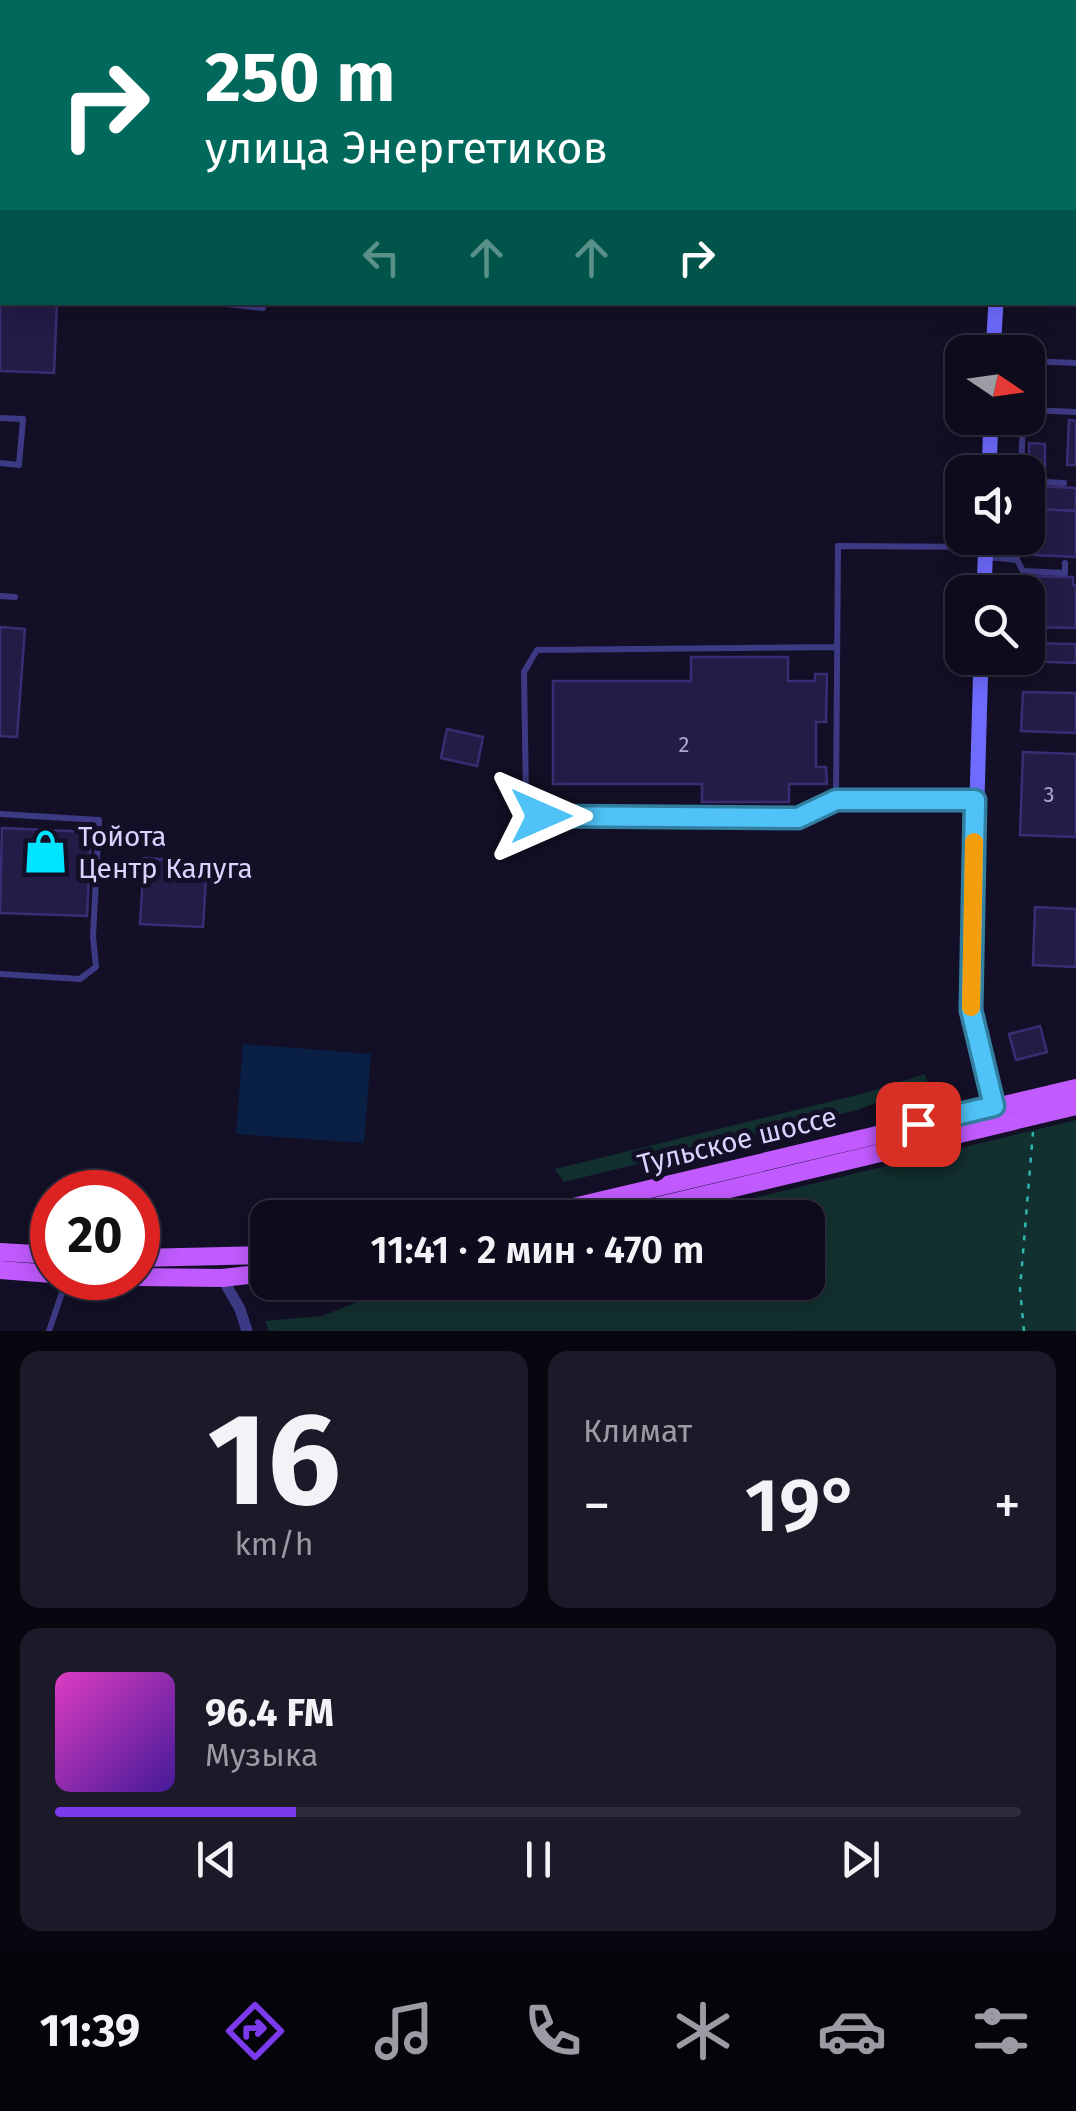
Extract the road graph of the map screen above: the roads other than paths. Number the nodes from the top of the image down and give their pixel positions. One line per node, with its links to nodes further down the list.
1 (236, 305): 2 (lane)
2 (264, 305)
3 (996, 305): 4 (street)
4 (995, 335)
5 (1045, 362): 6 (lane)
6 (1076, 363)
7 (1045, 411): 8 (lane)
8 (1076, 412)
9 (0, 418): 10 (lane)
10 (0, 463)
11 (1045, 482): 12 (lane)
12 (1064, 483)
13 (945, 547): 20 (lane)
14 (1005, 555): 16 (lane)
15 (1017, 555): 16 (lane)
16 (1017, 560): 17 (lane)
17 (1065, 563)
18 (0, 596): 19 (lane)
19 (15, 597)
20 (837, 647): 22 (lane); 22 (lane)
21 (980, 675): 23 (street)
22 (836, 800): 23 (lane)
23 (975, 800): 28 (street)
24 (0, 814): 25 (lane)
25 (0, 974)
26 (1076, 1088): 28 (main road, Тульское шоссе)
27 (1076, 1106): 28 (main road, Тульское шоссе)
28 (996, 1115): 29 (main road, Тульское шоссе); 30 (main road, Тульское шоссе)
29 (609, 1200)
30 (676, 1200)
31 (0, 1252): 32 (main road)
32 (30, 1254)
33 (250, 1255): 34 (main road)
34 (160, 1257)
35 (0, 1270): 36 (main road)
36 (30, 1272)
37 (250, 1276): 39 (main road)
38 (160, 1277): 39 (main road)
39 (222, 1278): 42 (street)
40 (60, 1300): 41 (lane)
41 (49, 1331)
42 (247, 1331)

